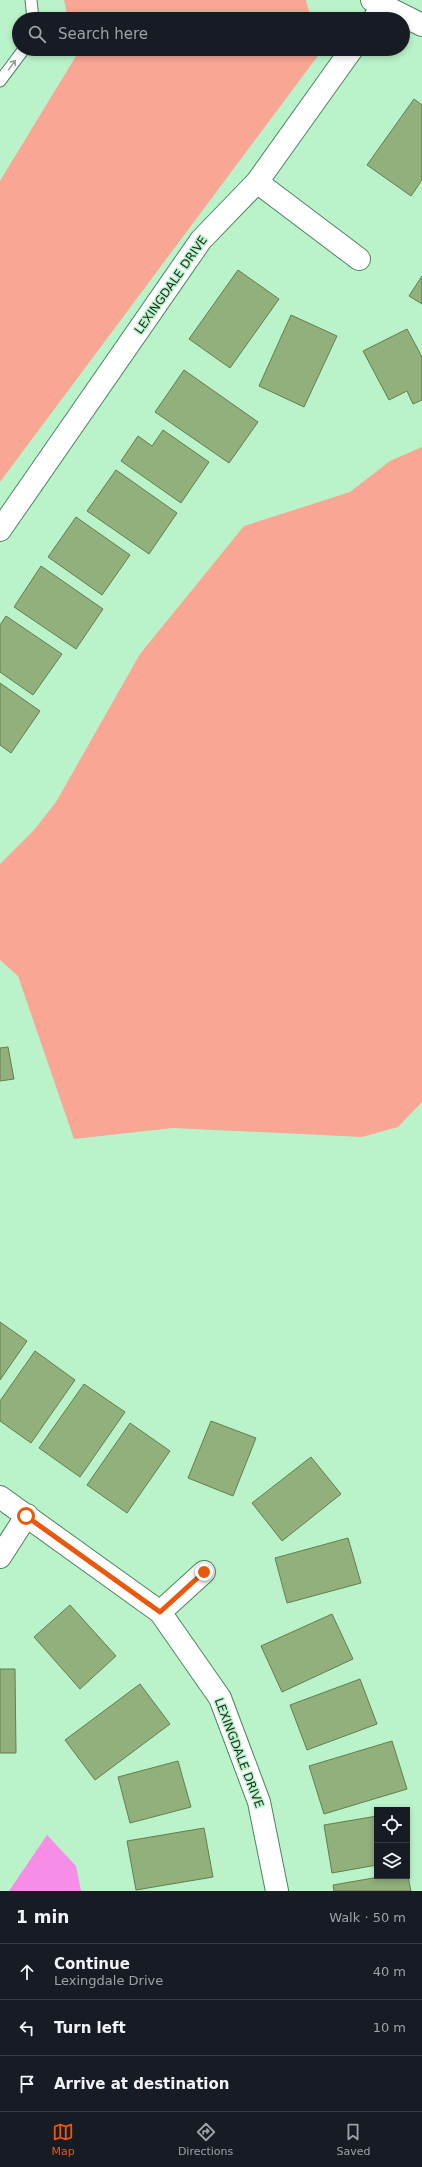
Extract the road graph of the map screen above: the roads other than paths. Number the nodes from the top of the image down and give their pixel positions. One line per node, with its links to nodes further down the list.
1 (31, 0): 3 (lane)
2 (379, 6): 4 (street)
3 (32, 12)
4 (393, 12)
5 (410, 20): 6 (street)
6 (422, 25)
7 (19, 56): 9 (lane, one-way to 7)
8 (347, 56): 10 (street, LEXINGDALE DRIVE)
9 (0, 82)
10 (257, 182): 11 (street); 12 (street, LEXINGDALE DRIVE)
11 (359, 259)
12 (0, 530)
13 (0, 1497): 14 (street, LEXINGDALE DRIVE)
14 (26, 1516): 15 (street); 17 (street, LEXINGDALE DRIVE)
15 (0, 1557)
16 (204, 1572): 17 (street)
17 (160, 1612): 18 (street, LEXINGDALE DRIVE)
18 (277, 1891)

